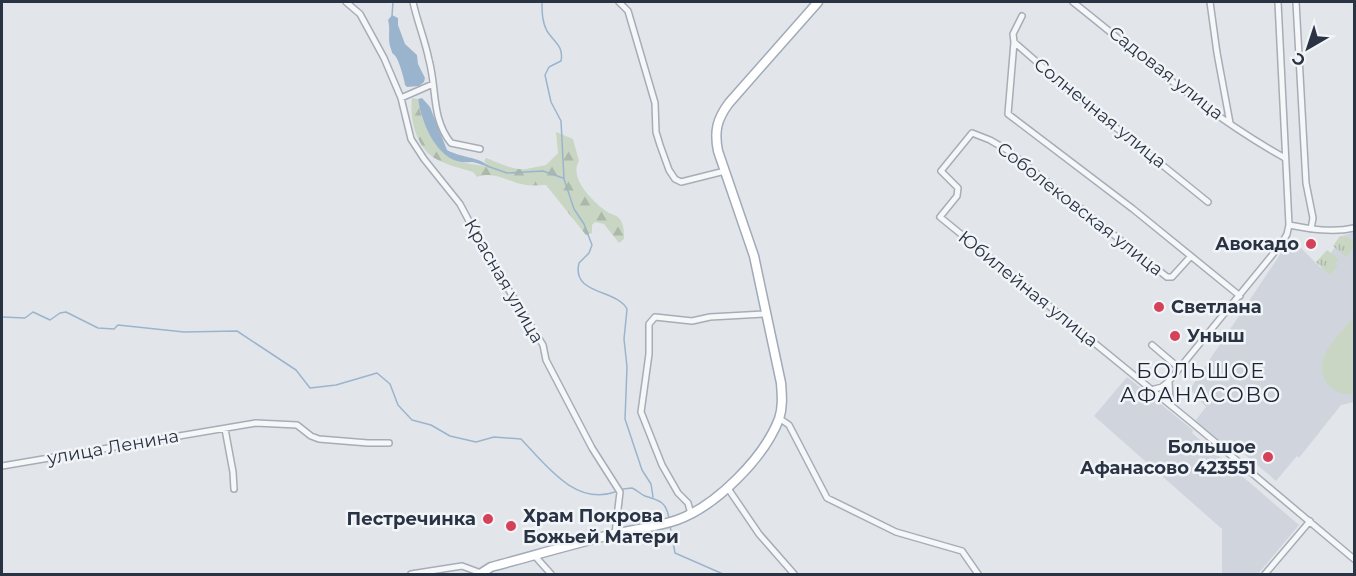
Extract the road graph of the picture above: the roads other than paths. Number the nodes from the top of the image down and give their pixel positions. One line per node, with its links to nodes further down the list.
1 (346, 2): 12 (street, Красная улица)
2 (413, 2): 11 (street)
3 (619, 2): 16 (street)
4 (818, 2): 16 (main road)
5 (1073, 2): 13 (street, Садовая улица)
6 (1210, 2): 13 (street)
7 (1278, 2): 15 (street)
8 (1296, 2): 21 (street)
9 (1022, 16): 10 (street)
10 (1014, 42): 18 (street, Солнечная улица); 22 (street)
11 (433, 84): 12 (street); 14 (street)
12 (401, 98): 38 (street, Красная улица)
13 (1230, 123): 15 (street, Садовая улица)
14 (480, 148)
15 (1286, 158): 19 (street)
16 (725, 171): 24 (main road)
17 (941, 171): 22 (street, Соболековская улица); 28 (street, Юбилейная улица)
18 (1208, 202)
19 (1288, 225): 21 (street); 23 (street)
20 (1354, 228): 21 (street)
21 (1311, 229)
22 (1191, 256): 23 (street)
23 (1240, 296): 26 (street)
24 (765, 314): 30 (main road); 36 (street)
25 (1152, 345): 26 (street)
26 (1179, 368): 27 (street)
27 (1169, 381): 28 (street); 29 (street)
28 (1151, 390): 29 (street, Юбилейная улица)
29 (1170, 405): 37 (street, Юбилейная улица)
30 (779, 418): 34 (main road); 45 (street)
31 (225, 429): 32 (street, улица Ленина); 33 (street, улица Ленина); 35 (street)
32 (389, 443)
33 (2, 466)
34 (727, 487): 36 (main road); 44 (street)
35 (234, 489)
36 (691, 514): 38 (main road)
37 (1310, 521): 40 (street, Юбилейная улица); 46 (street)
38 (615, 534): 39 (main road)
39 (534, 555): 42 (main road); 43 (street)
40 (1354, 560)
41 (411, 574): 42 (street)
42 (480, 574)
43 (551, 574)
44 (794, 574)
45 (978, 574)
46 (1265, 574)

